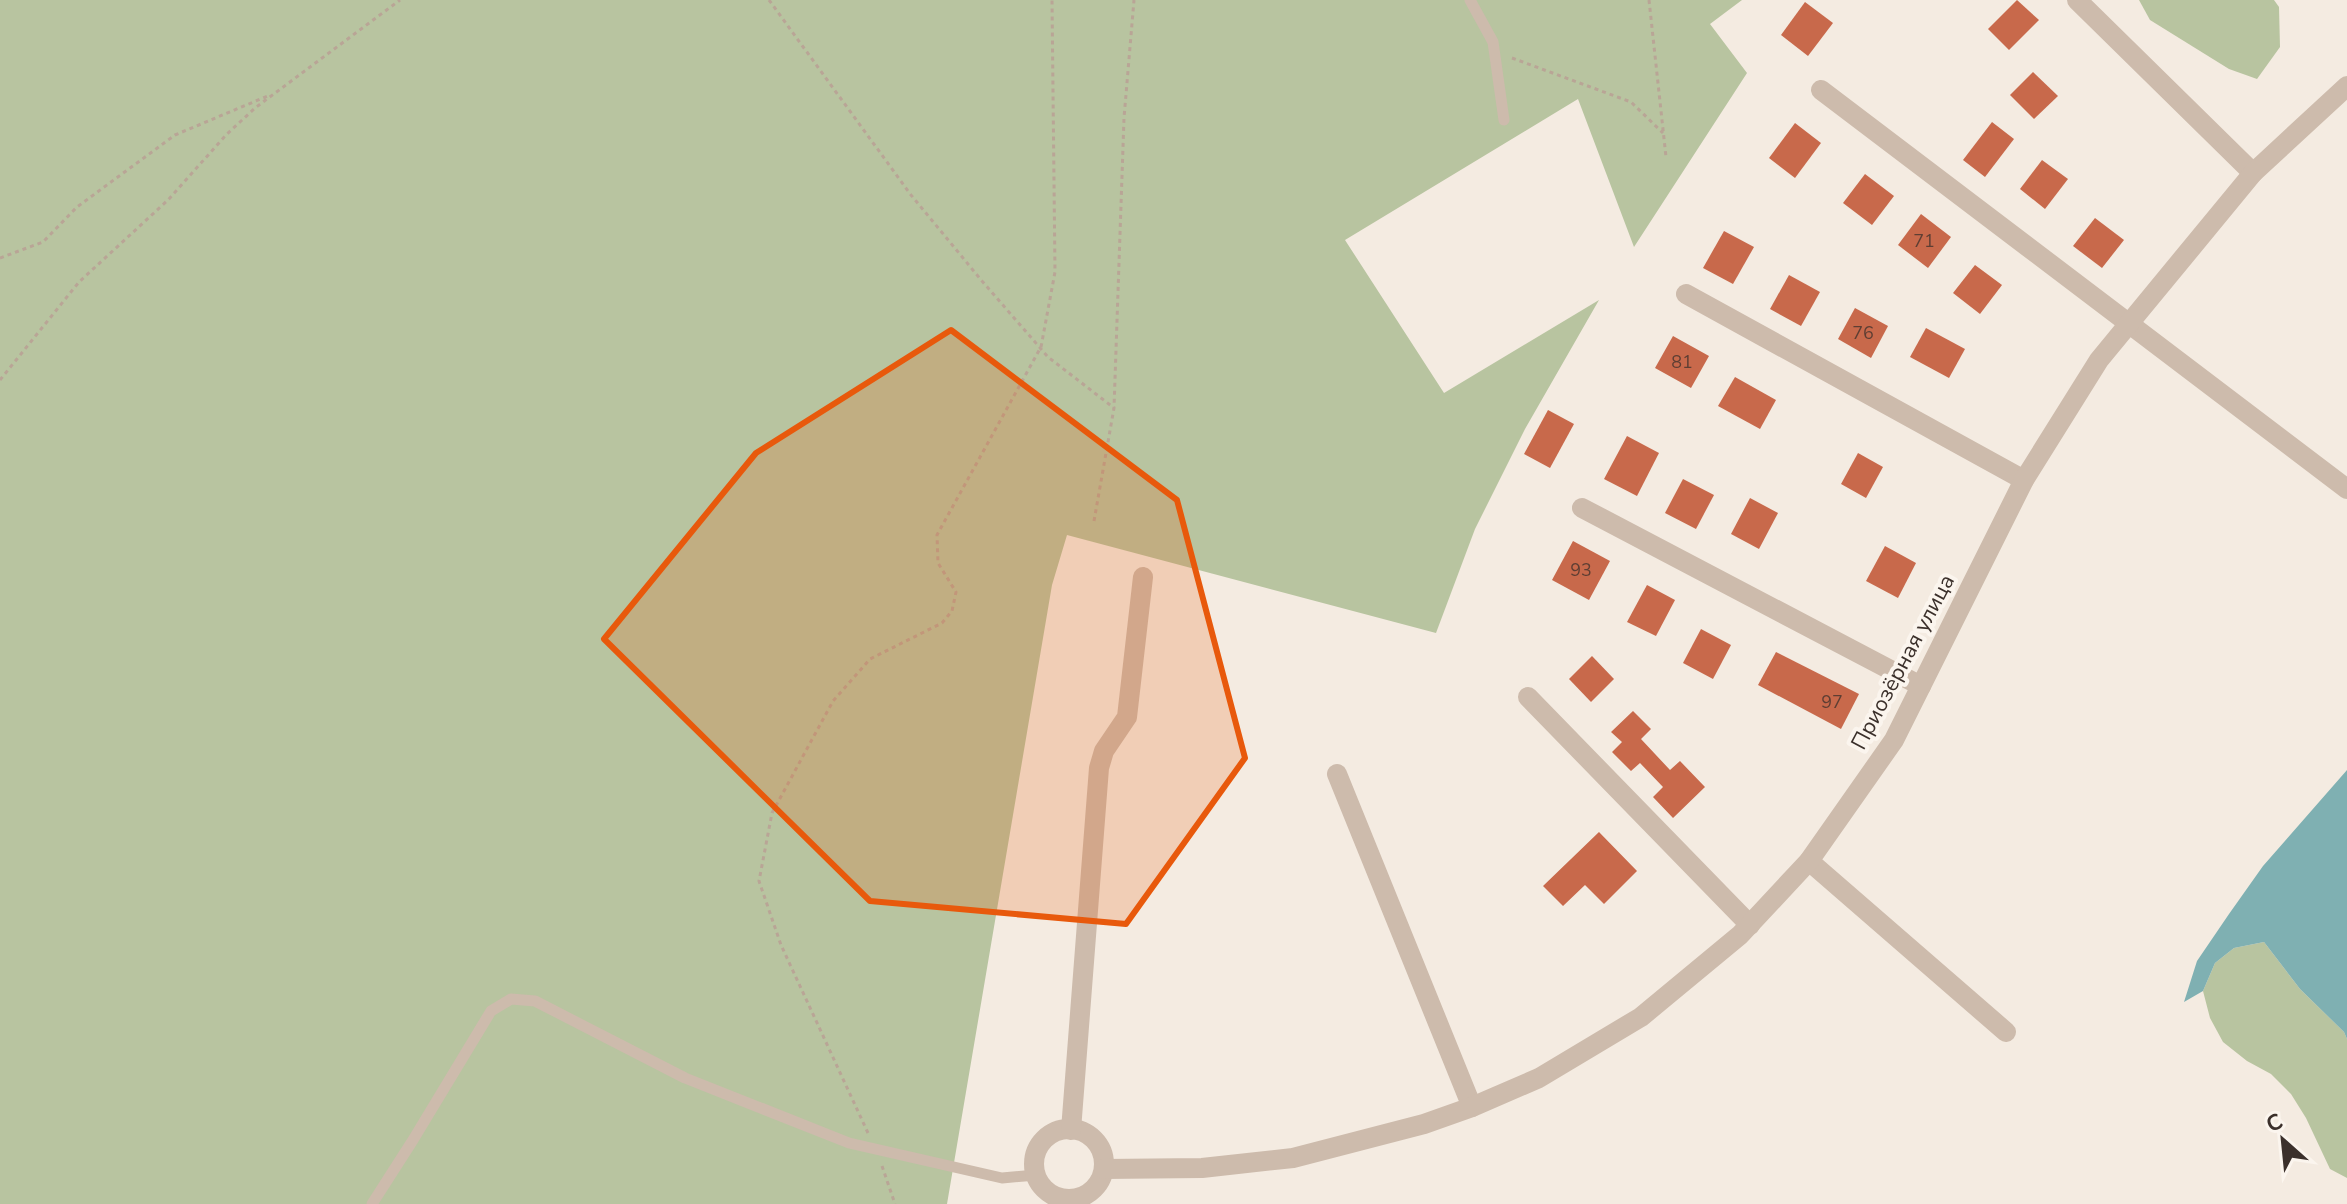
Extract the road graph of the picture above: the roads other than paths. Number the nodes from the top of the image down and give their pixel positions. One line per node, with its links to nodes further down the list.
1 (1470, 0): 5 (lane)
2 (2077, 0): 6 (street)
3 (2347, 86): 6 (street, Приозёрная улица)
4 (1821, 90): 8 (street)
5 (1504, 120)
6 (2253, 173): 8 (street, Приозёрная улица)
7 (1686, 294): 9 (street)
8 (2129, 323): 9 (street, Приозёрная улица); 10 (street)
9 (2024, 480): 13 (street, Приозёрная улица)
10 (2347, 489)
11 (1582, 508): 13 (street)
12 (1143, 577): 20 (street)
13 (1921, 686): 16 (street, Приозёрная улица)
14 (1528, 697): 17 (street)
15 (1337, 774): 19 (street)
16 (1809, 861): 17 (street, Приозёрная улица); 18 (street)
17 (1750, 925): 19 (street, Приозёрная улица)
18 (2006, 1032)
19 (1472, 1107): 21 (street, Приозёрная улица)
20 (1071, 1130): 21 (street); 22 (street)
21 (1104, 1169): 23 (street)
22 (1036, 1175): 23 (street); 24 (lane)
23 (1064, 1202)
24 (372, 1204)

